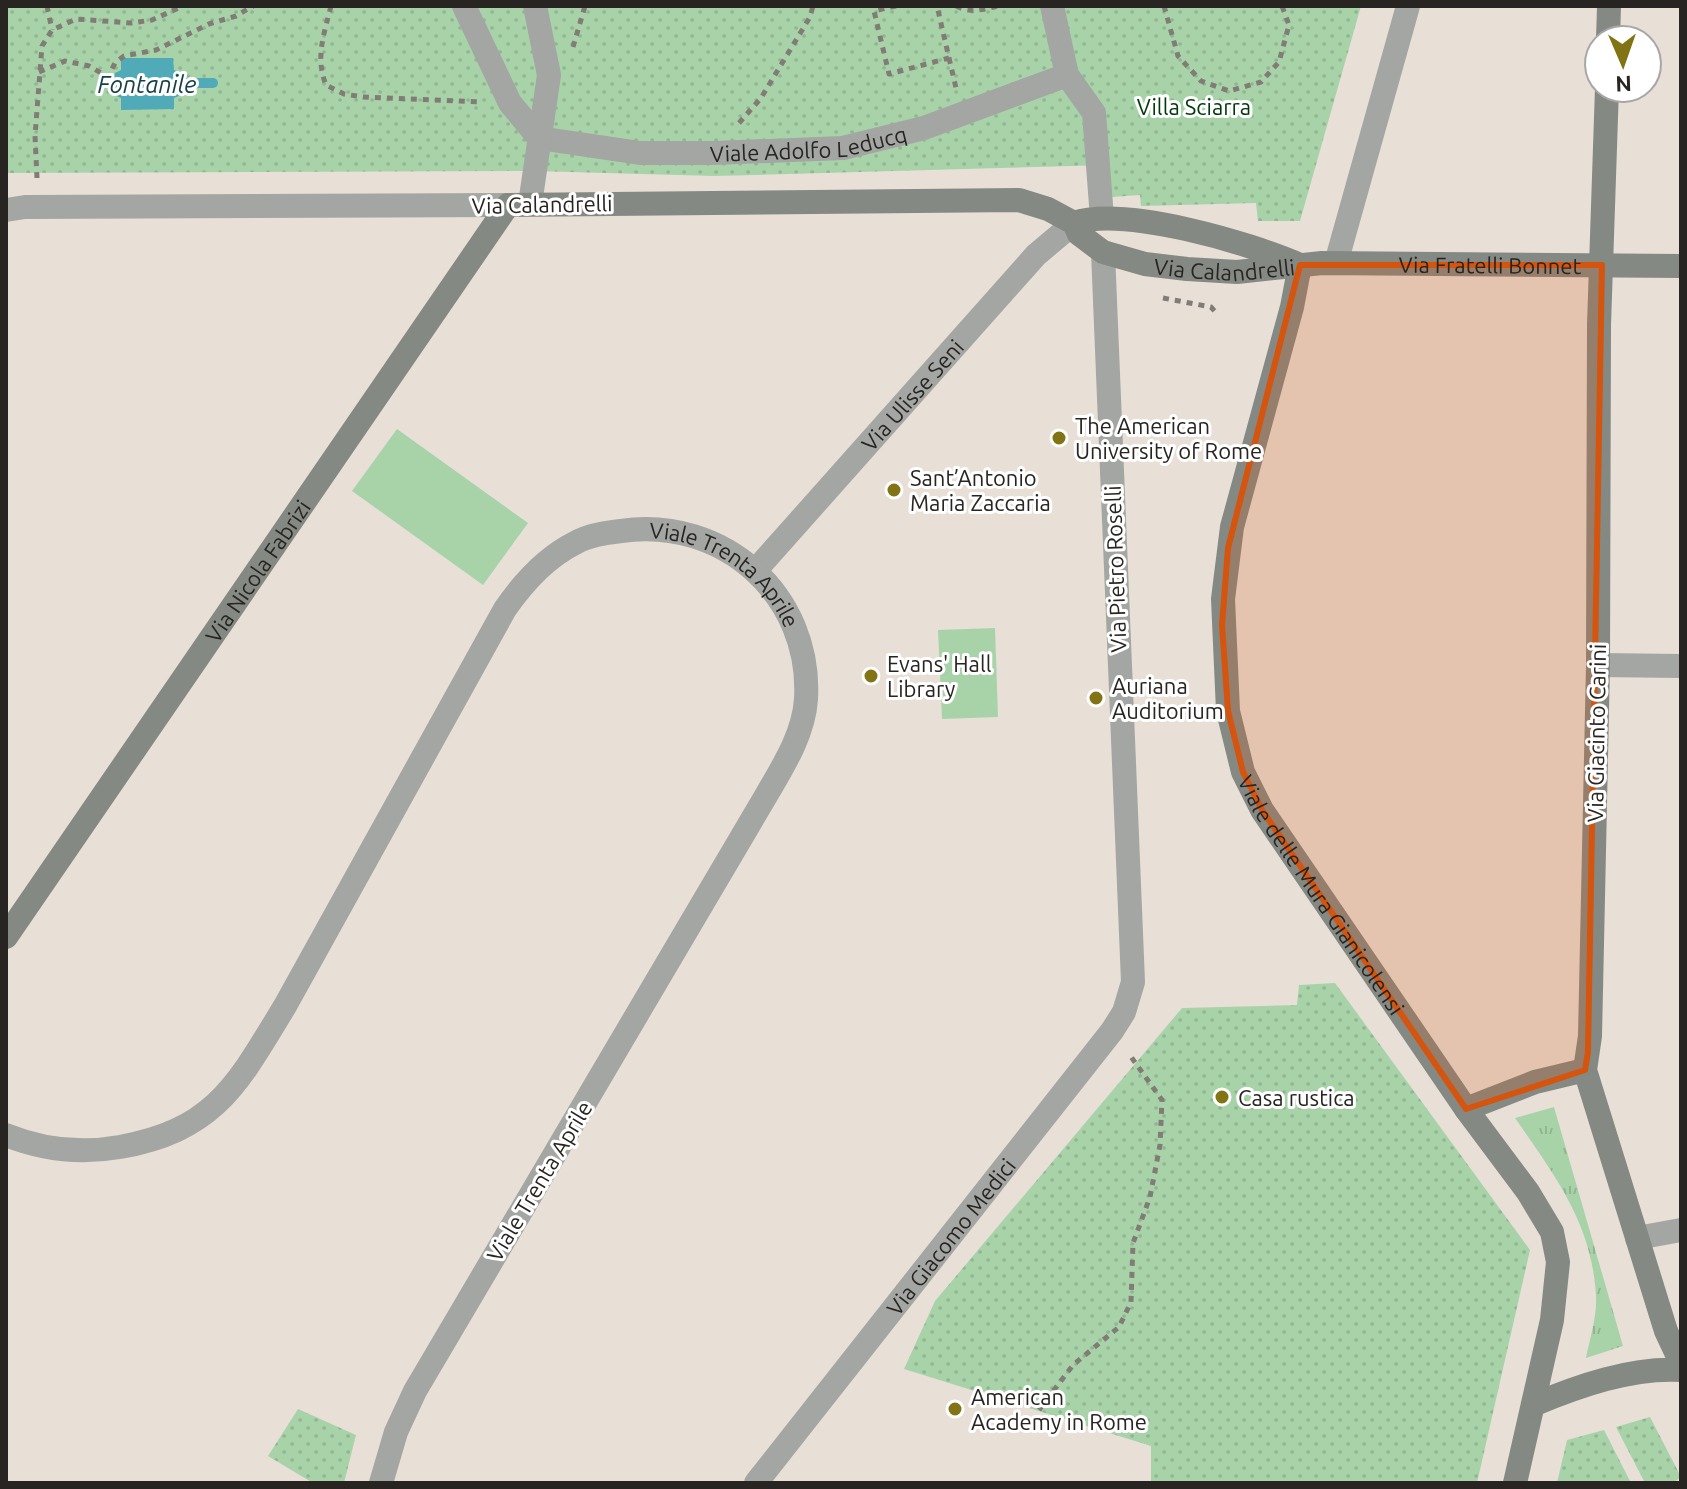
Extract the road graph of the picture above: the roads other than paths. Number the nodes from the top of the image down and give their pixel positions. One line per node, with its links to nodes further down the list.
1 (464, 6): 7 (street)
2 (535, 6): 7 (street)
3 (1052, 6): 5 (street)
4 (1408, 6): 13 (street)
5 (1067, 75): 7 (street, Viale Adolfo Leducq); 10 (street)
6 (1607, 104): 15 (street, Via Giacinto Carini)
7 (539, 138): 8 (street)
8 (519, 204): 9 (street, Via Calandrelli); 11 (street, Via Calandrelli); 20 (street, Via Nicola Fabrizi)
9 (6, 210)
10 (1102, 218): 11 (street, Via Calandrelli); 14 (street, Via Calandrelli)
11 (1074, 223): 12 (street, Via Calandrelli); 17 (street, Via Ulisse Seni)
12 (1103, 252): 14 (street, Via Calandrelli); 21 (street, Via Pietro Roselli)
13 (1336, 263): 14 (street, Via Fratelli Bonnet); 15 (street, Via Fratelli Bonnet)
14 (1300, 265): 23 (street, Viale delle Mura Gianicolensi)
15 (1602, 265): 16 (street, Via Fratelli Bonnet); 18 (street, Via Giacinto Carini)
16 (1681, 266)
17 (755, 571): 24 (street, Viale Trenta Aprile); 30 (street, Viale Trenta Aprile)
18 (1598, 665): 19 (street); 22 (street, Via Giacinto Carini)
19 (1681, 666)
20 (6, 937)
21 (1133, 982): 31 (street, Via Giacomo Medici)
22 (1585, 1070): 23 (street); 26 (street, Via Giacinto Carini)
23 (1466, 1109): 29 (street, Viale delle Mura Gianicolensi)
24 (6, 1135)
25 (1681, 1230): 26 (street)
26 (1637, 1238): 27 (street, Via Giacinto Carini)
27 (1681, 1363)
28 (1681, 1370): 29 (street)
29 (1533, 1405): 32 (street, Viale delle Mura Gianicolensi)
30 (381, 1483)
31 (756, 1483)
32 (1515, 1483)

